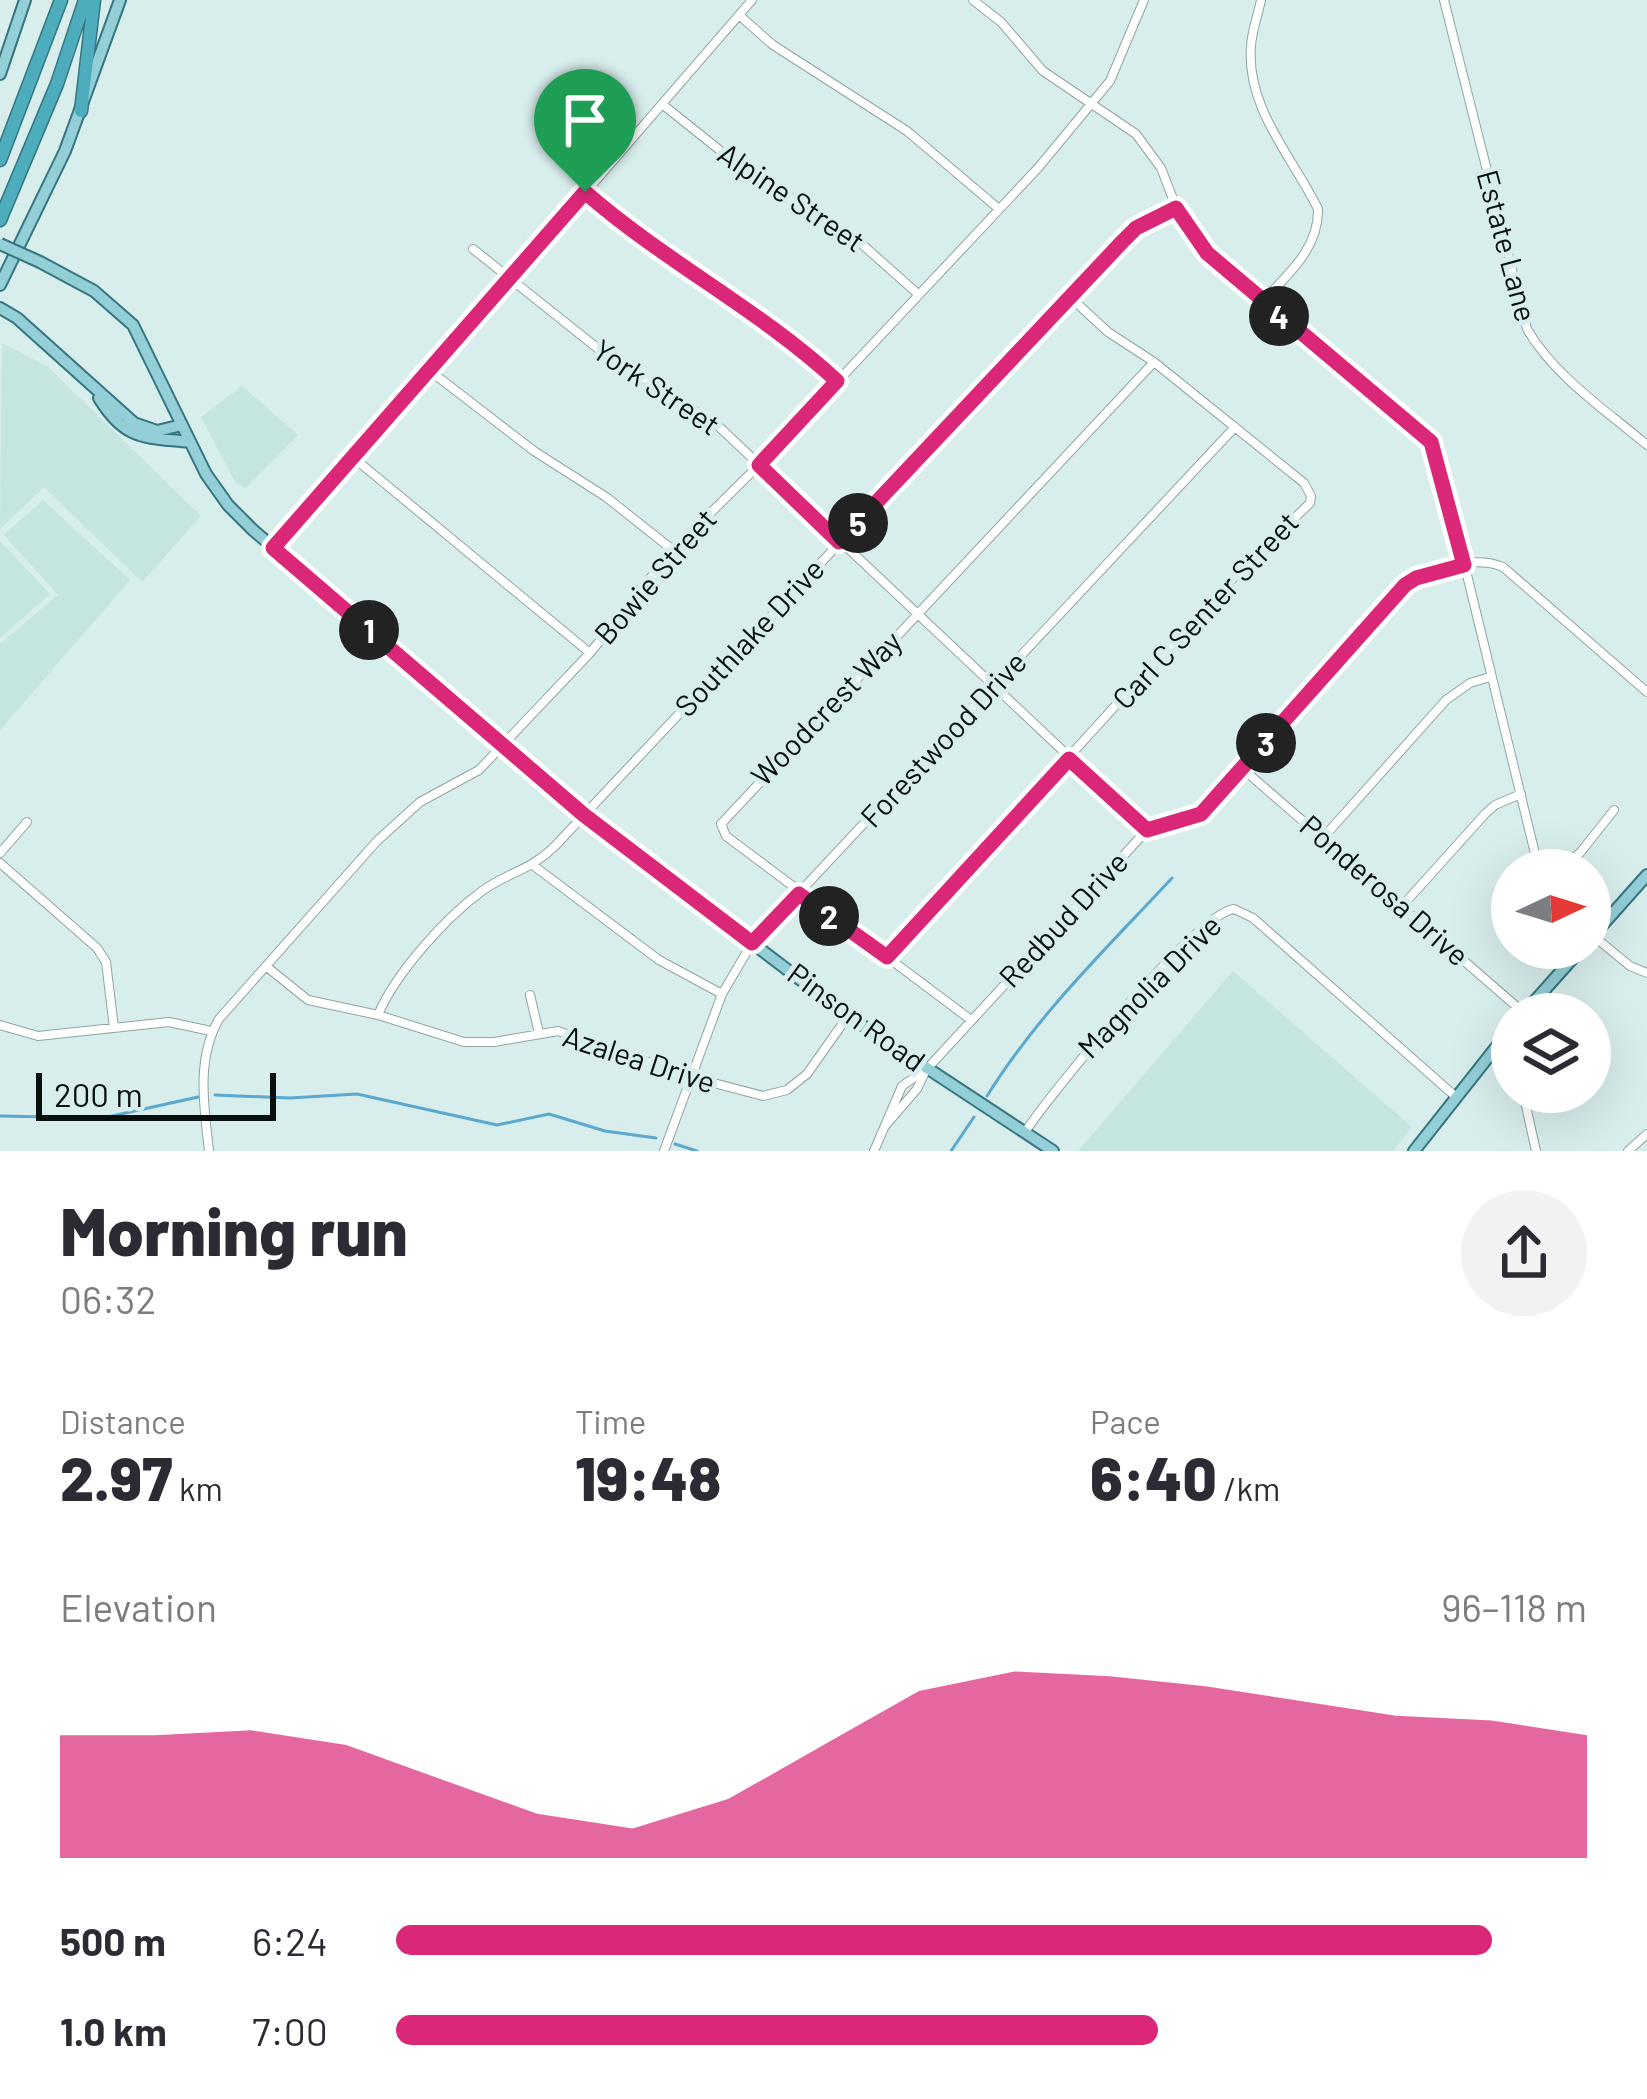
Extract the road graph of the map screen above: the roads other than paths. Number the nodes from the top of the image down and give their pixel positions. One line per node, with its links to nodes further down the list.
1 (26, 0): 14 (main road)
2 (61, 0): 18 (highway)
3 (85, 0): 22 (highway)
4 (94, 0): 17 (highway)
5 (120, 0): 17 (main road)
6 (752, 0): 13 (street)
7 (973, 0): 12 (street)
8 (996, 0): 12 (street)
9 (1144, 0): 15 (street, Bowie Street)
10 (1261, 0): 29 (street)
11 (1444, 0): 38 (street, Estate Lane)
12 (989, 10): 15 (street)
13 (739, 15): 16 (street); 21 (street)
14 (0, 74)
15 (1094, 103): 20 (street); 21 (street, Bowie Street)
16 (662, 104): 19 (street); 27 (street, Alpine Street)
17 (81, 111): 26 (main road)
18 (0, 160)
19 (585, 192): 25 (street); 33 (street)
20 (1176, 208): 28 (street, Southlake Drive); 29 (street)
21 (999, 209): 27 (street, Bowie Street)
22 (0, 220)
23 (0, 244): 35 (main road, Pinson Road, bridge)
24 (473, 249): 25 (street, York Street)
25 (508, 280): 32 (street); 40 (street, York Street)
26 (0, 285)
27 (918, 294): 33 (street, Bowie Street)
28 (1070, 297): 31 (street, Carl C Senter Street); 41 (street, Southlake Drive)
29 (1262, 302): 44 (street)
30 (0, 308): 34 (main road)
31 (1154, 362): 36 (street, Carl C Senter Street); 45 (street, Woodcrest Way)
32 (429, 370): 39 (street); 43 (street)
33 (837, 381): 40 (street, Bowie Street)
34 (91, 385): 35 (main road); 37 (main road)
35 (182, 424): 37 (main road, Pinson Road)
36 (1235, 427): 48 (street, Forestwood Drive); 51 (street, Carl C Senter Street)
37 (190, 442): 42 (main road, Pinson Road)
38 (1647, 445)
39 (356, 458): 42 (street); 46 (street)
40 (759, 465): 41 (street, York Street); 43 (street, Bowie Street)
41 (839, 542): 45 (street, York Street); 55 (street, Southlake Drive)
42 (273, 548): 50 (main road, Pinson Road)
43 (673, 550): 46 (street, Bowie Street)
44 (1464, 565): 47 (street); 49 (street); 52 (street, Redbud Drive)
45 (916, 616): 48 (street, York Street); 65 (street, Woodcrest Way)
46 (590, 653): 50 (street, Bowie Street)
47 (1490, 677): 53 (street); 58 (street)
48 (993, 686): 51 (street, York Street); 65 (street, Forestwood Drive)
49 (1647, 692)
50 (501, 745): 55 (main road, Pinson Road); 71 (street, Bowie Street)
51 (1069, 759): 57 (street, York Street); 70 (street, Carl C Senter Street)
52 (1243, 769): 57 (street, Redbud Drive); 58 (street, Ponderosa Drive)
53 (1520, 794): 59 (street); 66 (street)
54 (1614, 810): 60 (street)
55 (584, 815): 63 (street, Southlake Drive); 68 (main road, Pinson Road)
56 (27, 823): 61 (street)
57 (1147, 830): 80 (street, Redbud Drive)
58 (1322, 838): 66 (street, Ponderosa Drive)
59 (1534, 849)
60 (1583, 849)
61 (0, 853)
62 (0, 863): 82 (street)
63 (534, 866): 76 (street); 78 (street, Southlake Drive)
64 (1647, 875): 67 (main road)
65 (799, 894): 68 (street, Forestwood Drive); 70 (street, Woodcrest Way)
66 (1403, 905): 74 (street, Ponderosa Drive)
67 (1611, 914)
68 (752, 943): 76 (street, Forestwood Drive); 79 (main road, Pinson Road)
69 (1611, 951): 73 (street)
70 (887, 957): 80 (street, Woodcrest Way)
71 (267, 967): 78 (street, Azalea Drive); 83 (street, Bowie Street)
72 (1564, 969): 75 (main road)
73 (1647, 973)
74 (1501, 993)
75 (1542, 993)
76 (722, 994): 87 (street, Forestwood Drive)
77 (530, 995): 84 (street)
78 (378, 1015): 84 (street, Azalea Drive)
79 (848, 1016): 86 (main road, Pinson Road); 87 (street, Azalea Drive)
80 (971, 1020): 86 (street, Redbud Drive)
81 (0, 1025): 82 (street)
82 (114, 1028): 83 (street)
83 (212, 1031): 92 (street)
84 (539, 1033): 87 (street, Azalea Drive)
85 (1491, 1053): 88 (main road)
86 (926, 1070): 90 (main road, Pinson Road); 94 (street, Redbud Drive)
87 (691, 1077): 93 (street, Forestwood Drive)
88 (1456, 1097): 90 (street, Magnolia Drive); 96 (main road)
89 (1528, 1113): 97 (street)
90 (1025, 1132): 95 (main road, Pinson Road)
91 (1647, 1134): 98 (street)
92 (209, 1151)
93 (664, 1151)
94 (874, 1151)
95 (1053, 1151)
96 (1414, 1151)
97 (1536, 1151)
98 (1628, 1151)

